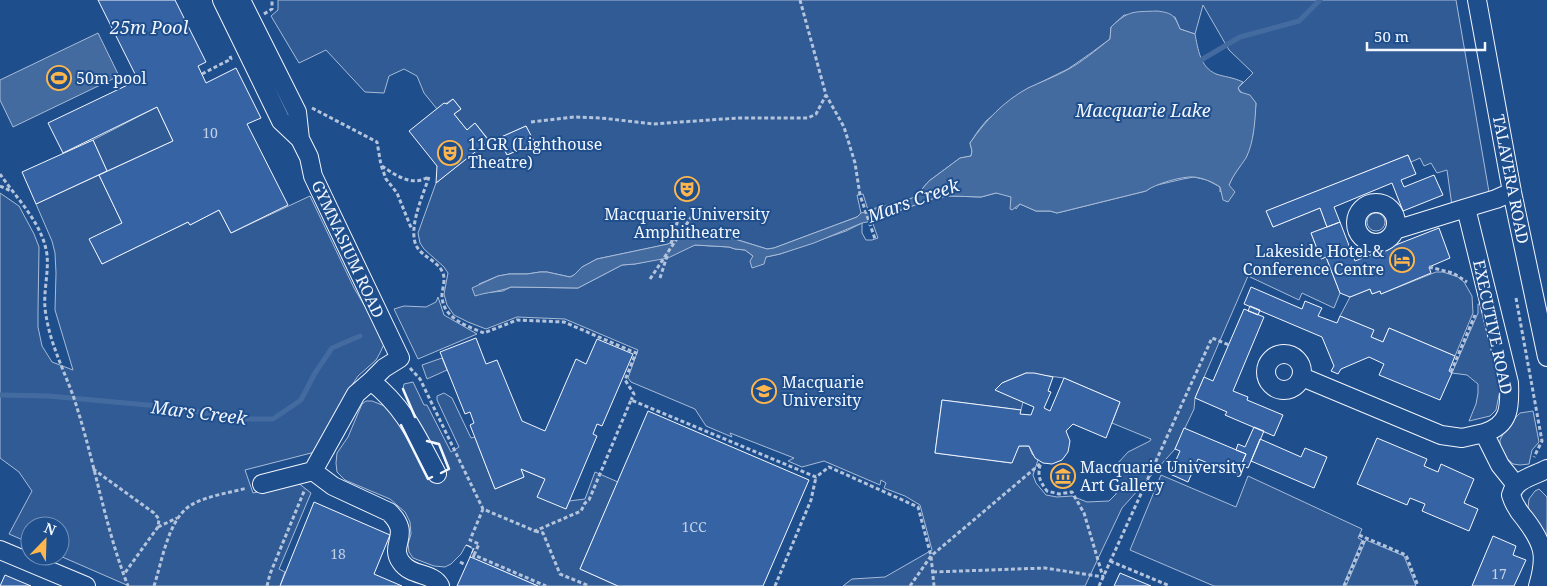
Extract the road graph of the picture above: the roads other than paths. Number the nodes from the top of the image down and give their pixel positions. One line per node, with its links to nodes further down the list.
1 (222, 0): 4 (street, GYMNASIUM ROAD)
2 (241, 0): 4 (street, GYMNASIUM ROAD)
3 (1477, 0): 5 (street, TALAVERA ROAD)
4 (300, 139): 10 (street, GYMNASIUM ROAD)
5 (1512, 192): 6 (street); 8 (street, TALAVERA ROAD)
6 (1466, 208): 7 (street); 11 (street, EXECUTIVE ROAD)
7 (1395, 230)
8 (1547, 357)
9 (1302, 377): 11 (street)
10 (372, 381): 13 (street); 14 (street)
11 (1484, 433): 16 (street)
12 (1547, 469): 16 (street)
13 (313, 471): 15 (street); 18 (street)
14 (437, 474)
15 (262, 484)
16 (1516, 485): 20 (street)
17 (0, 550): 19 (street)
18 (437, 582)
19 (86, 586)
20 (1538, 586)

